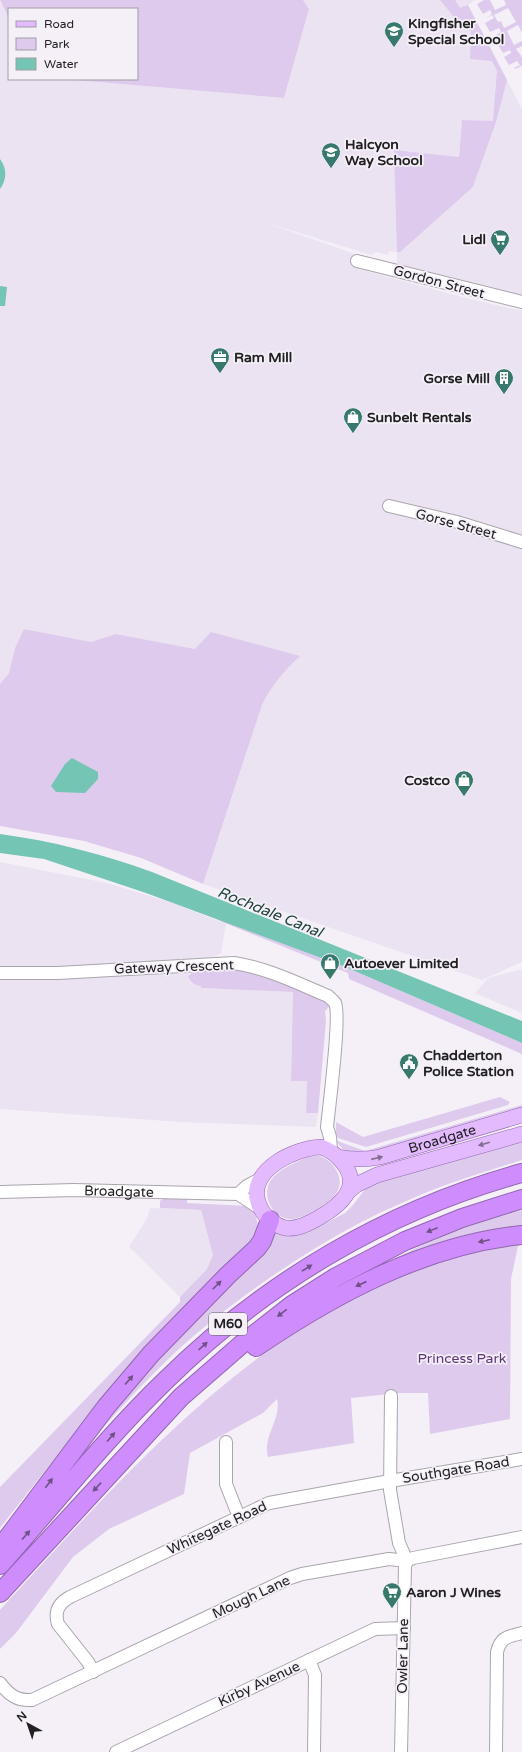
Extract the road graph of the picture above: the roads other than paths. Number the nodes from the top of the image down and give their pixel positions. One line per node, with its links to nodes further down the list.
1 (357, 261): 2 (street, Gordon Street)
2 (522, 302)
3 (389, 506): 4 (street, Gorse Street)
4 (522, 542)
5 (0, 973): 7 (street, Gateway Crescent)
6 (522, 1115): 10 (main road, Broadgate, one-way to 6)
7 (327, 1127): 9 (street, Gateway Crescent); 10 (street, Gateway Crescent)
8 (522, 1134): 14 (main road, Broadgate, one-way to 14)
9 (313, 1148): 10 (main road, Broadgate); 12 (main road, Broadgate)
10 (335, 1154): 14 (main road)
11 (522, 1173): 28 (highway, M60, one-way to 11)
12 (260, 1179): 15 (street, Broadgate); 17 (main road)
13 (0, 1192): 15 (street, Broadgate)
14 (348, 1192): 17 (main road, Broadgate)
15 (238, 1194): 17 (street, Broadgate)
16 (522, 1199): 22 (highway, M60, one-way to 22)
17 (266, 1214): 26 (highway, M60, one-way to 17)
18 (522, 1235): 22 (highway, one-way to 22)
19 (391, 1396): 23 (street)
20 (226, 1442): 24 (street)
21 (522, 1459): 23 (street, Southgate Road)
22 (112, 1471): 29 (highway, M60, one-way to 29)
23 (390, 1481): 24 (street, Whitegate Road); 27 (street)
24 (239, 1517): 33 (street, Whitegate Road)
25 (522, 1537): 27 (street, Mough Lane)
26 (0, 1548)
27 (407, 1561): 30 (street, Owler Lane); 33 (street, Mough Lane)
28 (0, 1565)
29 (0, 1593)
30 (404, 1628): 32 (street, Kirby Avenue); 37 (street, Owler Lane)
31 (522, 1633): 38 (street)
32 (309, 1660): 35 (street, Kirby Avenue); 36 (street)
33 (93, 1672): 34 (street, Mough Lane)
34 (0, 1683)
35 (116, 1752)
36 (314, 1752)
37 (401, 1752)
38 (496, 1752)

